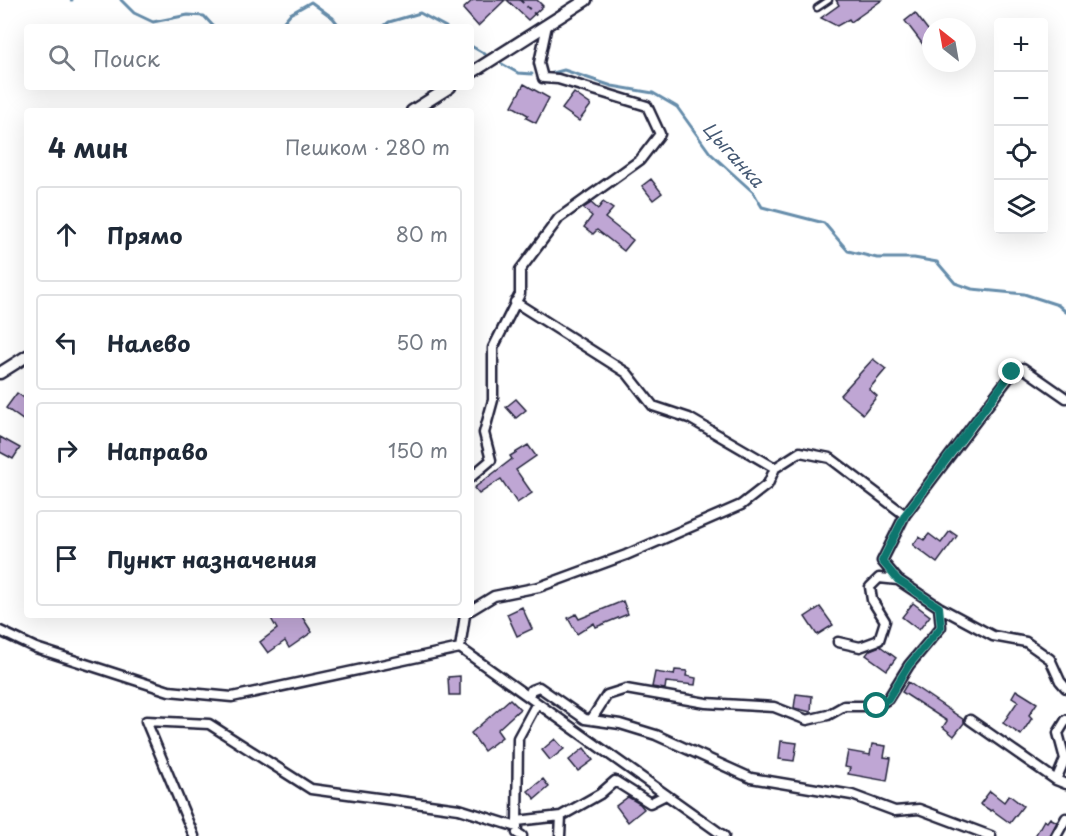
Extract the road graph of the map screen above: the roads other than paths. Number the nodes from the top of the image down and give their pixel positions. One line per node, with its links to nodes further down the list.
1 (586, 0): 4 (street)
2 (829, 0): 3 (lane)
3 (817, 8)
4 (547, 25): 5 (street); 8 (street)
5 (474, 71)
6 (445, 90): 7 (street)
7 (417, 108)
8 (516, 302): 12 (street); 13 (street)
9 (24, 358): 10 (street)
10 (0, 373)
11 (1066, 398): 14 (street)
12 (775, 468): 14 (street); 17 (street)
13 (474, 474)
14 (905, 515): 15 (street)
15 (898, 580): 16 (street); 20 (street)
16 (939, 607): 22 (street); 25 (street)
17 (474, 608)
18 (465, 618): 21 (street)
19 (0, 631): 21 (street)
20 (838, 642)
21 (460, 648): 23 (street)
22 (1066, 688)
23 (529, 697): 24 (street); 25 (street)
24 (537, 703): 30 (street); 33 (street)
25 (591, 720): 37 (street)
26 (970, 720): 28 (street)
27 (1066, 720): 28 (street)
28 (1056, 780): 29 (street)
29 (1066, 785)
30 (666, 795): 31 (street); 36 (street)
31 (561, 816): 33 (street); 35 (street)
32 (1066, 819): 38 (street)
33 (518, 831): 34 (street)
34 (194, 836)
35 (560, 836)
36 (724, 836)
37 (991, 836)
38 (1056, 836)

